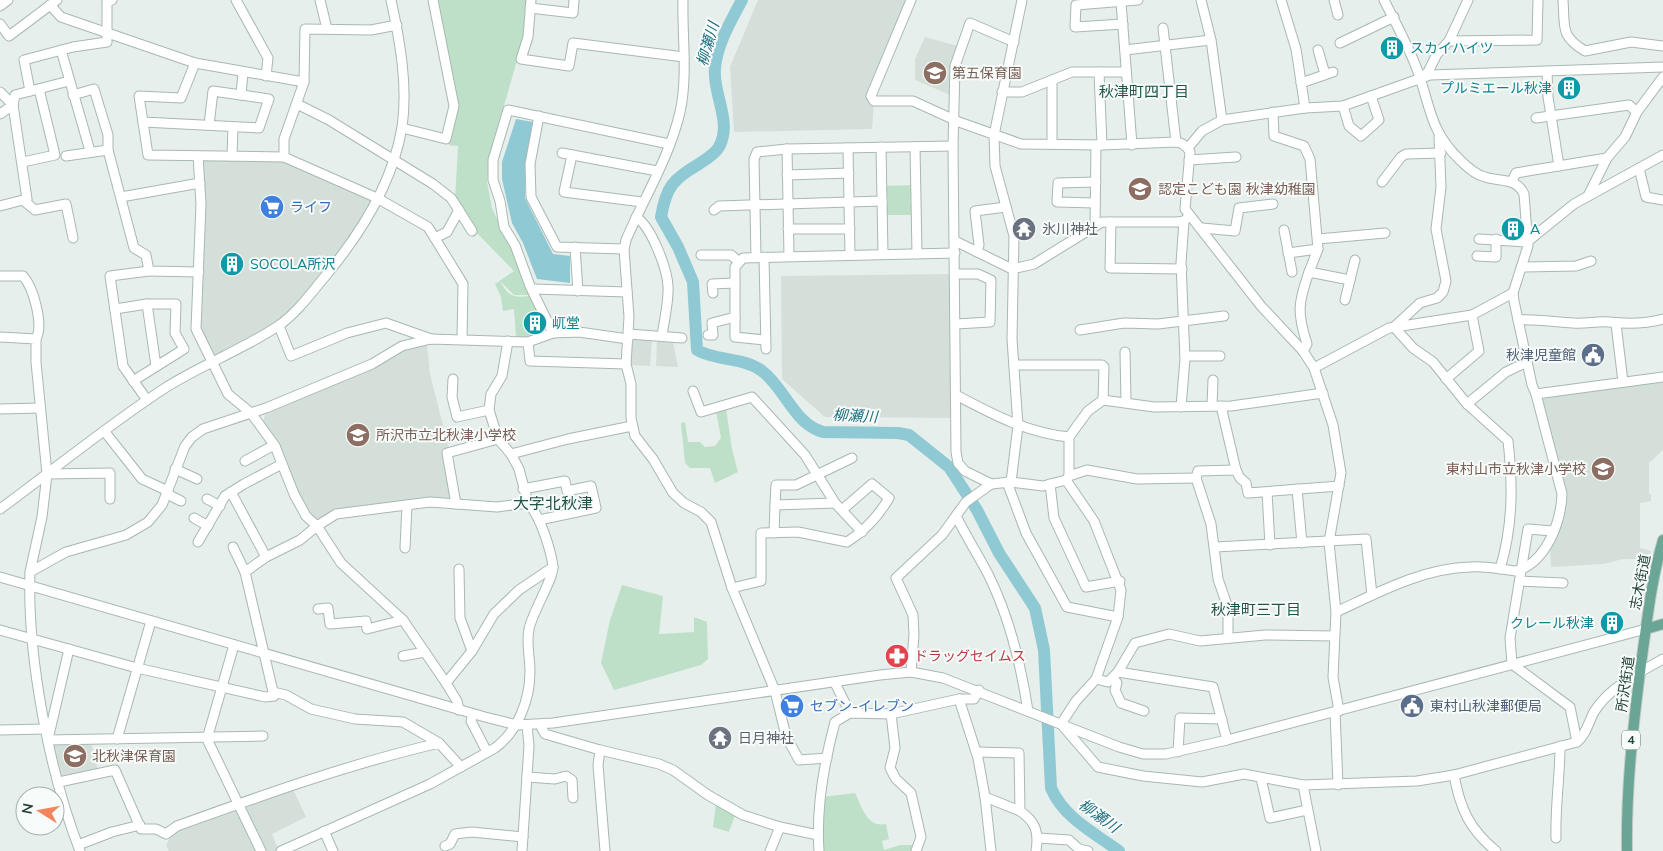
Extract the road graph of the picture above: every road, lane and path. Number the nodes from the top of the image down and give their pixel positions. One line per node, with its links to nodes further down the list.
1 (8, 0): 22 (street)
2 (112, 0): 29 (street)
3 (236, 0): 46 (street)
4 (320, 0): 28 (street)
5 (391, 0): 26 (street)
6 (432, 0): 74 (street)
7 (574, 0): 21 (street)
8 (683, 0): 39 (street)
9 (912, 0): 69 (street)
10 (1022, 0): 32 (street)
11 (1138, 0): 20 (street)
12 (1201, 0): 30 (street)
13 (1282, 0): 52 (street)
14 (1384, 0): 23 (street)
15 (1468, 0): 31 (street)
16 (1538, 0): 31 (street)
17 (1563, 0): 35 (street)
18 (54, 2): 24 (street); 29 (street)
19 (1110, 2): 20 (street); 25 (street)
20 (1122, 2): 25 (street)
21 (530, 4): 39 (street)
22 (0, 6)
23 (1394, 17): 33 (street); 48 (street)
24 (0, 24)
25 (1123, 24): 37 (street)
26 (397, 25): 28 (street); 74 (street)
27 (1163, 28): 34 (street)
28 (327, 29): 51 (street)
29 (107, 33): 36 (street); 40 (street)
30 (1211, 40): 34 (street); 70 (street)
31 (1449, 40): 48 (street)
32 (1014, 42): 55 (street); 69 (street)
33 (1340, 43)
34 (1165, 45): 37 (street); 77 (street)
35 (1663, 46)
36 (60, 50): 50 (street); 53 (street)
37 (1125, 50): 44 (street)
38 (1318, 50): 52 (street)
39 (684, 57): 78 (street)
40 (195, 63): 42 (street); 71 (street)
41 (1663, 67): 45 (street)
42 (243, 72): 46 (street); 57 (street)
43 (1099, 72): 44 (street); 49 (street); 80 (street)
44 (1126, 72): 81 (street)
45 (1547, 72): 48 (street); 67 (street)
46 (266, 76): 51 (street)
47 (1663, 77): 64 (street)
48 (1419, 78): 58 (street); 76 (street)
49 (1052, 80): 55 (street); 79 (street)
50 (69, 81): 53 (street); 56 (street)
51 (304, 82): 59 (street)
52 (1301, 83): 62 (street)
53 (35, 90): 60 (street); 102 (street)
54 (0, 92): 60 (street)
55 (1002, 92): 75 (street)
56 (73, 95): 88 (street); 89 (street)
57 (241, 95): 72 (street); 73 (street)
58 (1371, 96): 61 (street); 61 (street)
59 (297, 104): 97 (street); 100 (street)
60 (13, 105): 65 (street); 102 (street)
61 (1343, 106): 62 (street)
62 (1304, 108): 63 (street)
63 (1273, 112): 70 (street); 140 (street)
64 (1637, 112): 67 (street); 99 (street)
65 (0, 114)
66 (539, 116): 78 (street); 145 (street); 172 (street)
67 (1551, 116): 68 (street); 103 (street)
68 (1536, 118)
69 (954, 119): 75 (street); 83 (street)
70 (1222, 120): 86 (street)
71 (143, 122): 72 (street); 95 (street)
72 (209, 125): 73 (street)
73 (233, 126): 96 (street)
74 (402, 128): 100 (street)
75 (994, 135): 79 (street); 125 (street)
76 (1439, 137): 91 (street); 108 (street)
77 (1176, 142): 81 (street); 86 (street)
78 (669, 144): 105 (street)
79 (1052, 144): 80 (street)
80 (1099, 145): 81 (street); 109 (street)
81 (1132, 145)
82 (916, 146): 83 (street); 84 (street); 153 (street)
83 (953, 146): 143 (street)
84 (881, 147): 85 (street); 117 (street)
85 (848, 148): 87 (street); 106 (street)
86 (1188, 148): 101 (street)
87 (787, 149): 107 (street); 122 (street)
88 (108, 150): 89 (street); 113 (street)
89 (90, 151): 94 (street)
90 (562, 153): 92 (street)
91 (1441, 153): 110 (street); 189 (street)
92 (572, 155): 105 (street); 118 (street)
93 (1663, 155): 104 (street)
94 (66, 156)
95 (198, 156): 96 (street); 111 (street)
96 (232, 156): 97 (street)
97 (284, 157): 114 (street)
98 (1236, 157): 101 (street)
99 (1607, 158): 103 (street); 112 (street)
100 (393, 159): 114 (street); 126 (street)
101 (1189, 160): 129 (street)
102 (23, 162): 116 (street)
103 (1559, 166): 108 (street)
104 (1639, 168): 112 (street); 115 (street)
105 (657, 171): 118 (street)
106 (849, 173): 107 (street); 119 (street)
107 (787, 175): 120 (street)
108 (1512, 181): 144 (street)
109 (1096, 182): 121 (street); 121 (street)
110 (1382, 182)
111 (200, 183): 113 (street); 165 (street)
112 (1588, 196): 144 (street)
113 (121, 197): 164 (street)
114 (377, 198): 139 (street); 188 (street)
115 (1663, 200)
116 (24, 201): 124 (street); 138 (street)
117 (882, 201): 119 (street); 152 (street)
118 (642, 202): 128 (street)
119 (849, 202): 120 (street); 134 (street)
120 (788, 203): 122 (street); 133 (street)
121 (1095, 203): 131 (street)
122 (755, 204): 127 (street); 157 (street)
123 (1273, 204): 132 (street)
124 (0, 206)
125 (1006, 207): 148 (street); 162 (street)
126 (459, 210): 136 (street); 139 (street)
127 (714, 210)
128 (636, 217): 146 (street); 194 (street)
129 (1187, 219): 130 (street); 132 (street); 163 (street)
130 (1111, 222): 131 (street); 163 (street)
131 (1095, 226): 162 (street)
132 (1202, 228): 202 (street)
133 (788, 229): 134 (street); 155 (street)
134 (850, 229): 154 (street)
135 (1284, 230): 150 (street)
136 (472, 231)
137 (1385, 233): 140 (street)
138 (73, 238)
139 (435, 238): 199 (street)
140 (1318, 239): 147 (street)
141 (1479, 239): 142 (street)
142 (1496, 240): 144 (street); 156 (street)
143 (955, 241): 148 (street); 149 (street)
144 (1528, 242): 161 (street)
145 (575, 247): 146 (street); 173 (street)
146 (624, 249): 174 (street)
147 (1318, 249): 150 (street); 167 (street)
148 (977, 252): 162 (street)
149 (955, 253): 153 (street); 168 (street)
150 (1288, 253): 166 (street)
151 (701, 254): 159 (street)
152 (883, 254): 153 (street); 154 (street)
153 (917, 254)
154 (850, 255): 155 (street)
155 (789, 256): 157 (street)
156 (1477, 256)
157 (760, 257): 159 (street); 182 (street)
158 (1355, 260): 170 (street)
159 (738, 261): 171 (street)
160 (1591, 261): 161 (street)
161 (1522, 267): 176 (street)
162 (1012, 269): 209 (street)
163 (1182, 269): 183 (street)
164 (149, 271): 165 (street); 179 (street)
165 (199, 272): 207 (street)
166 (1292, 272)
167 (1309, 272): 170 (street); 202 (street)
168 (955, 274): 186 (street); 186 (street)
169 (0, 276): 196 (street)
170 (1350, 280): 177 (street)
171 (735, 283): 175 (street); 182 (street)
172 (533, 289): 173 (street); 191 (street)
173 (578, 291): 174 (street)
174 (627, 292): 193 (street)
175 (713, 293)
176 (1513, 293): 180 (street); 185 (street)
177 (1345, 300)
178 (147, 304): 179 (street); 210 (street); 210 (street)
179 (115, 309): 216 (street)
180 (1472, 315): 189 (street); 214 (street)
181 (1224, 316): 183 (street)
182 (735, 317): 192 (street)
183 (1184, 319): 190 (street); 204 (street)
184 (1663, 319): 187 (street)
185 (1518, 320): 187 (street); 206 (street)
186 (956, 324): 221 (street)
187 (1616, 324): 217 (street)
188 (278, 326): 198 (street); 207 (street)
189 (1394, 328): 211 (street); 214 (street)
190 (1080, 330)
191 (553, 333): 193 (street); 201 (street)
192 (708, 335)
193 (628, 336): 194 (street); 208 (street)
194 (662, 336): 197 (street)
195 (0, 337): 196 (street)
196 (36, 338): 229 (street)
197 (682, 338)
198 (431, 339): 199 (street); 232 (street)
199 (462, 339): 200 (street)
200 (508, 341): 201 (street); 231 (street)
201 (528, 342): 208 (street)
202 (1303, 351): 211 (street)
203 (1125, 352): 224 (street)
204 (1185, 356): 205 (street); 228 (street)
205 (1220, 356)
206 (1527, 362): 220 (street); 225 (street)
207 (212, 364): 222 (street); 232 (street)
208 (626, 364): 233 (street)
209 (1014, 365): 223 (street); 234 (street)
210 (156, 366): 216 (street)
211 (1314, 368): 219 (street)
212 (1663, 377): 217 (street)
213 (453, 378): 231 (street)
214 (1446, 379): 225 (street)
215 (1213, 380): 226 (street)
216 (133, 381): 222 (street)
217 (1623, 382): 220 (street)
218 (693, 392): 246 (street)
219 (1323, 393): 227 (street); 253 (street)
220 (1536, 394): 275 (street)
221 (956, 395): 234 (street); 251 (street)
222 (147, 400): 235 (street)
223 (1103, 400): 224 (street); 236 (street)
224 (1126, 402): 228 (street)
225 (1467, 404): 289 (street)
226 (1212, 406): 227 (street); 228 (street)
227 (1221, 406): 244 (street)
228 (1182, 407)
229 (40, 408): 230 (street); 245 (street)
230 (0, 409)
231 (490, 410): 237 (street)
232 (251, 413): 238 (street); 243 (street)
233 (632, 426): 239 (street); 298 (street)
234 (1018, 426): 236 (street); 250 (street)
235 (106, 432): 245 (street); 258 (street)
236 (1069, 437): 247 (street)
237 (498, 439): 239 (street); 264 (street)
238 (274, 445): 241 (street); 242 (street)
239 (511, 454): 254 (street)
240 (852, 458): 246 (street)
241 (245, 461)
242 (282, 464): 256 (street); 274 (street)
243 (175, 469): 249 (street); 258 (street)
244 (1236, 470): 248 (street); 257 (street)
245 (47, 474): 259 (street); 268 (street); 291 (street)
246 (817, 475): 263 (street); 266 (street)
247 (1068, 478): 248 (street); 252 (street); 294 (street)
248 (1196, 478): 285 (street)
249 (196, 479)
250 (1009, 482): 251 (street); 252 (street); 302 (street)
251 (991, 484): 270 (street)
252 (1050, 484): 294 (street)
253 (1339, 486): 255 (street); 280 (street)
254 (523, 489): 262 (street); 272 (street)
255 (1297, 489): 257 (street); 281 (street)
256 (231, 492): 267 (street); 286 (street)
257 (1267, 492): 282 (street)
258 (167, 493): 261 (street); 291 (street)
259 (110, 499)
260 (207, 499): 267 (street)
261 (181, 501)
262 (528, 503): 264 (street); 272 (street)
263 (835, 503): 266 (street); 269 (street)
264 (456, 504): 265 (street)
265 (407, 505): 274 (street); 284 (street)
266 (775, 505): 277 (street)
267 (220, 506): 273 (street)
268 (0, 509)
269 (842, 510): 276 (street); 276 (street)
270 (956, 516): 320 (street); 334 (street)
271 (194, 518): 273 (street)
272 (539, 520): 287 (street)
273 (208, 526): 279 (street)
274 (317, 526): 286 (street); 303 (street)
275 (1553, 531): 290 (street); 290 (street)
276 (862, 532): 277 (street)
277 (774, 533): 298 (street)
278 (1663, 540): 306 (main road, 志木街道)
279 (198, 542)
280 (1330, 542): 281 (street); 299 (street); 301 (street)
281 (1302, 543): 282 (street)
282 (1270, 545): 285 (street)
283 (233, 547): 292 (street)
284 (406, 548)
285 (1215, 548): 309 (street)
286 (266, 557): 292 (street)
287 (553, 567): 313 (street); 339 (street)
288 (459, 569): 313 (street)
289 (1500, 569): 290 (street); 299 (street)
290 (1521, 570): 295 (street)
291 (30, 572): 297 (street)
292 (245, 572): 315 (street)
293 (0, 577): 297 (street)
294 (1120, 581): 302 (street)
295 (1520, 581): 296 (street); 318 (street)
296 (1563, 584)
297 (29, 586): 304 (street); 310 (street)
298 (732, 588): 328 (street)
299 (1372, 596): 301 (street)
300 (318, 609): 303 (street)
301 (1336, 612): 308 (street)
302 (1118, 617): 323 (street)
303 (403, 620): 314 (street)
304 (151, 621): 311 (street); 319 (street)
305 (1663, 624): 306 (main road)
306 (1646, 629): 318 (street); 321 (main road, 所沢街道 / 4)
307 (0, 630): 310 (street)
308 (1334, 636): 309 (street); 333 (street)
309 (1228, 637): 322 (street)
310 (33, 638): 312 (street); 343 (street)
311 (234, 645): 315 (street); 326 (street)
312 (69, 649): 319 (street); 348 (street)
313 (472, 651): 324 (street)
314 (425, 652): 316 (street); 324 (street)
315 (266, 654): 329 (street); 331 (street)
316 (403, 656)
317 (1663, 659): 321 (street)
318 (1512, 664): 333 (street); 350 (street)
319 (137, 668): 326 (street); 346 (street)
320 (911, 672): 325 (street); 327 (street)
321 (1640, 673): 350 (street); 392 (main road, 所沢街道 / 4)
322 (1115, 675): 323 (street); 332 (street); 338 (street)
323 (1096, 679): 340 (street)
324 (446, 683): 331 (street)
325 (835, 683): 328 (street); 335 (street)
326 (222, 688): 329 (street); 347 (street)
327 (979, 690): 330 (street); 334 (street)
328 (775, 691): 342 (street); 357 (street)
329 (273, 692): 351 (street)
330 (959, 699): 337 (street); 355 (street)
331 (459, 710): 336 (street)
332 (1144, 711)
333 (1337, 711): 349 (street); 364 (street)
334 (1030, 712): 340 (street)
335 (850, 713): 337 (street); 357 (street)
336 (473, 714): 339 (street); 354 (street)
337 (890, 714): 387 (street)
338 (1222, 719): 349 (street); 356 (street)
339 (517, 724): 341 (street); 354 (street)
340 (1060, 724): 356 (street); 361 (street)
341 (527, 725): 342 (street); 360 (street)
342 (540, 725): 353 (street)
343 (45, 729): 344 (street); 348 (street)
344 (0, 730)
345 (263, 736): 347 (street)
346 (117, 739): 347 (street); 348 (street)
347 (207, 739): 367 (street)
348 (48, 740): 362 (street)
349 (1227, 740): 356 (street)
350 (1577, 742): 352 (street)
351 (439, 743): 358 (street); 367 (street)
352 (1560, 746): 359 (street); 376 (street)
353 (600, 750): 371 (street); 384 (street)
354 (487, 752): 358 (street)
355 (976, 752): 365 (street); 369 (street)
356 (1178, 752)
357 (827, 758): 373 (street)
358 (461, 767): 372 (street)
359 (1454, 775): 364 (street); 391 (street)
360 (527, 777): 366 (street); 374 (street)
361 (1261, 778): 363 (street); 368 (street)
362 (58, 782): 370 (street); 378 (street)
363 (1303, 785): 364 (street); 368 (street)
364 (1338, 785)
365 (985, 797): 369 (street); 388 (street)
366 (573, 798)
367 (238, 804): 370 (street); 380 (street)
368 (1307, 810): 390 (street)
369 (1020, 811): 375 (street)
370 (140, 825): 378 (street)
371 (780, 827): 373 (street); 385 (street)
372 (324, 831): 381 (street); 382 (street)
373 (818, 835): 386 (street)
374 (523, 837): 377 (street); 383 (street)
375 (1038, 838): 379 (street); 389 (street)
376 (1556, 838)
377 (445, 846)
378 (79, 848)
379 (1082, 850)
380 (261, 851)
381 (281, 851)
382 (333, 851)
383 (522, 851)
384 (605, 851)
385 (770, 851)
386 (819, 851)
387 (916, 851)
388 (991, 851)
389 (1036, 851)
390 (1316, 851)
391 (1496, 851)
392 (1627, 851)

